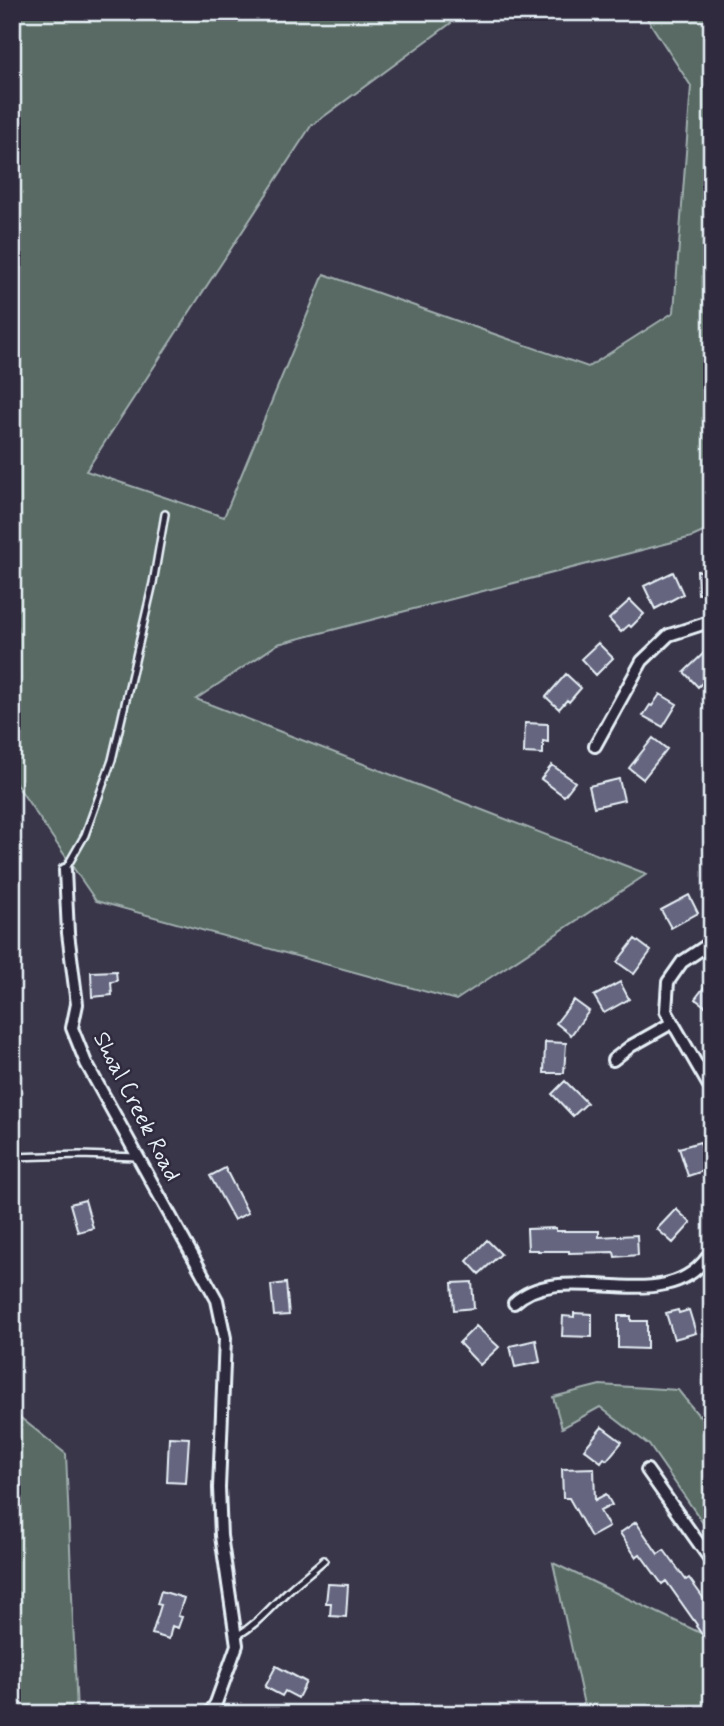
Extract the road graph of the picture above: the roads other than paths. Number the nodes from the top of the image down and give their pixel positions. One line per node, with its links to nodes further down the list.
1 (165, 514): 4 (lane, Shoal Creek Road)
2 (712, 623): 3 (street)
3 (595, 746)
4 (65, 870): 10 (street, Shoal Creek Road)
5 (712, 942): 6 (street)
6 (673, 1023): 7 (street); 8 (street)
7 (613, 1060)
8 (712, 1091)
9 (12, 1157): 10 (lane)
10 (138, 1157): 16 (street, Shoal Creek Road)
11 (712, 1250): 12 (street)
12 (514, 1303)
13 (648, 1471): 15 (street)
14 (324, 1560): 16 (lane)
15 (712, 1562)
16 (236, 1637): 17 (street, Shoal Creek Road)
17 (209, 1714)

